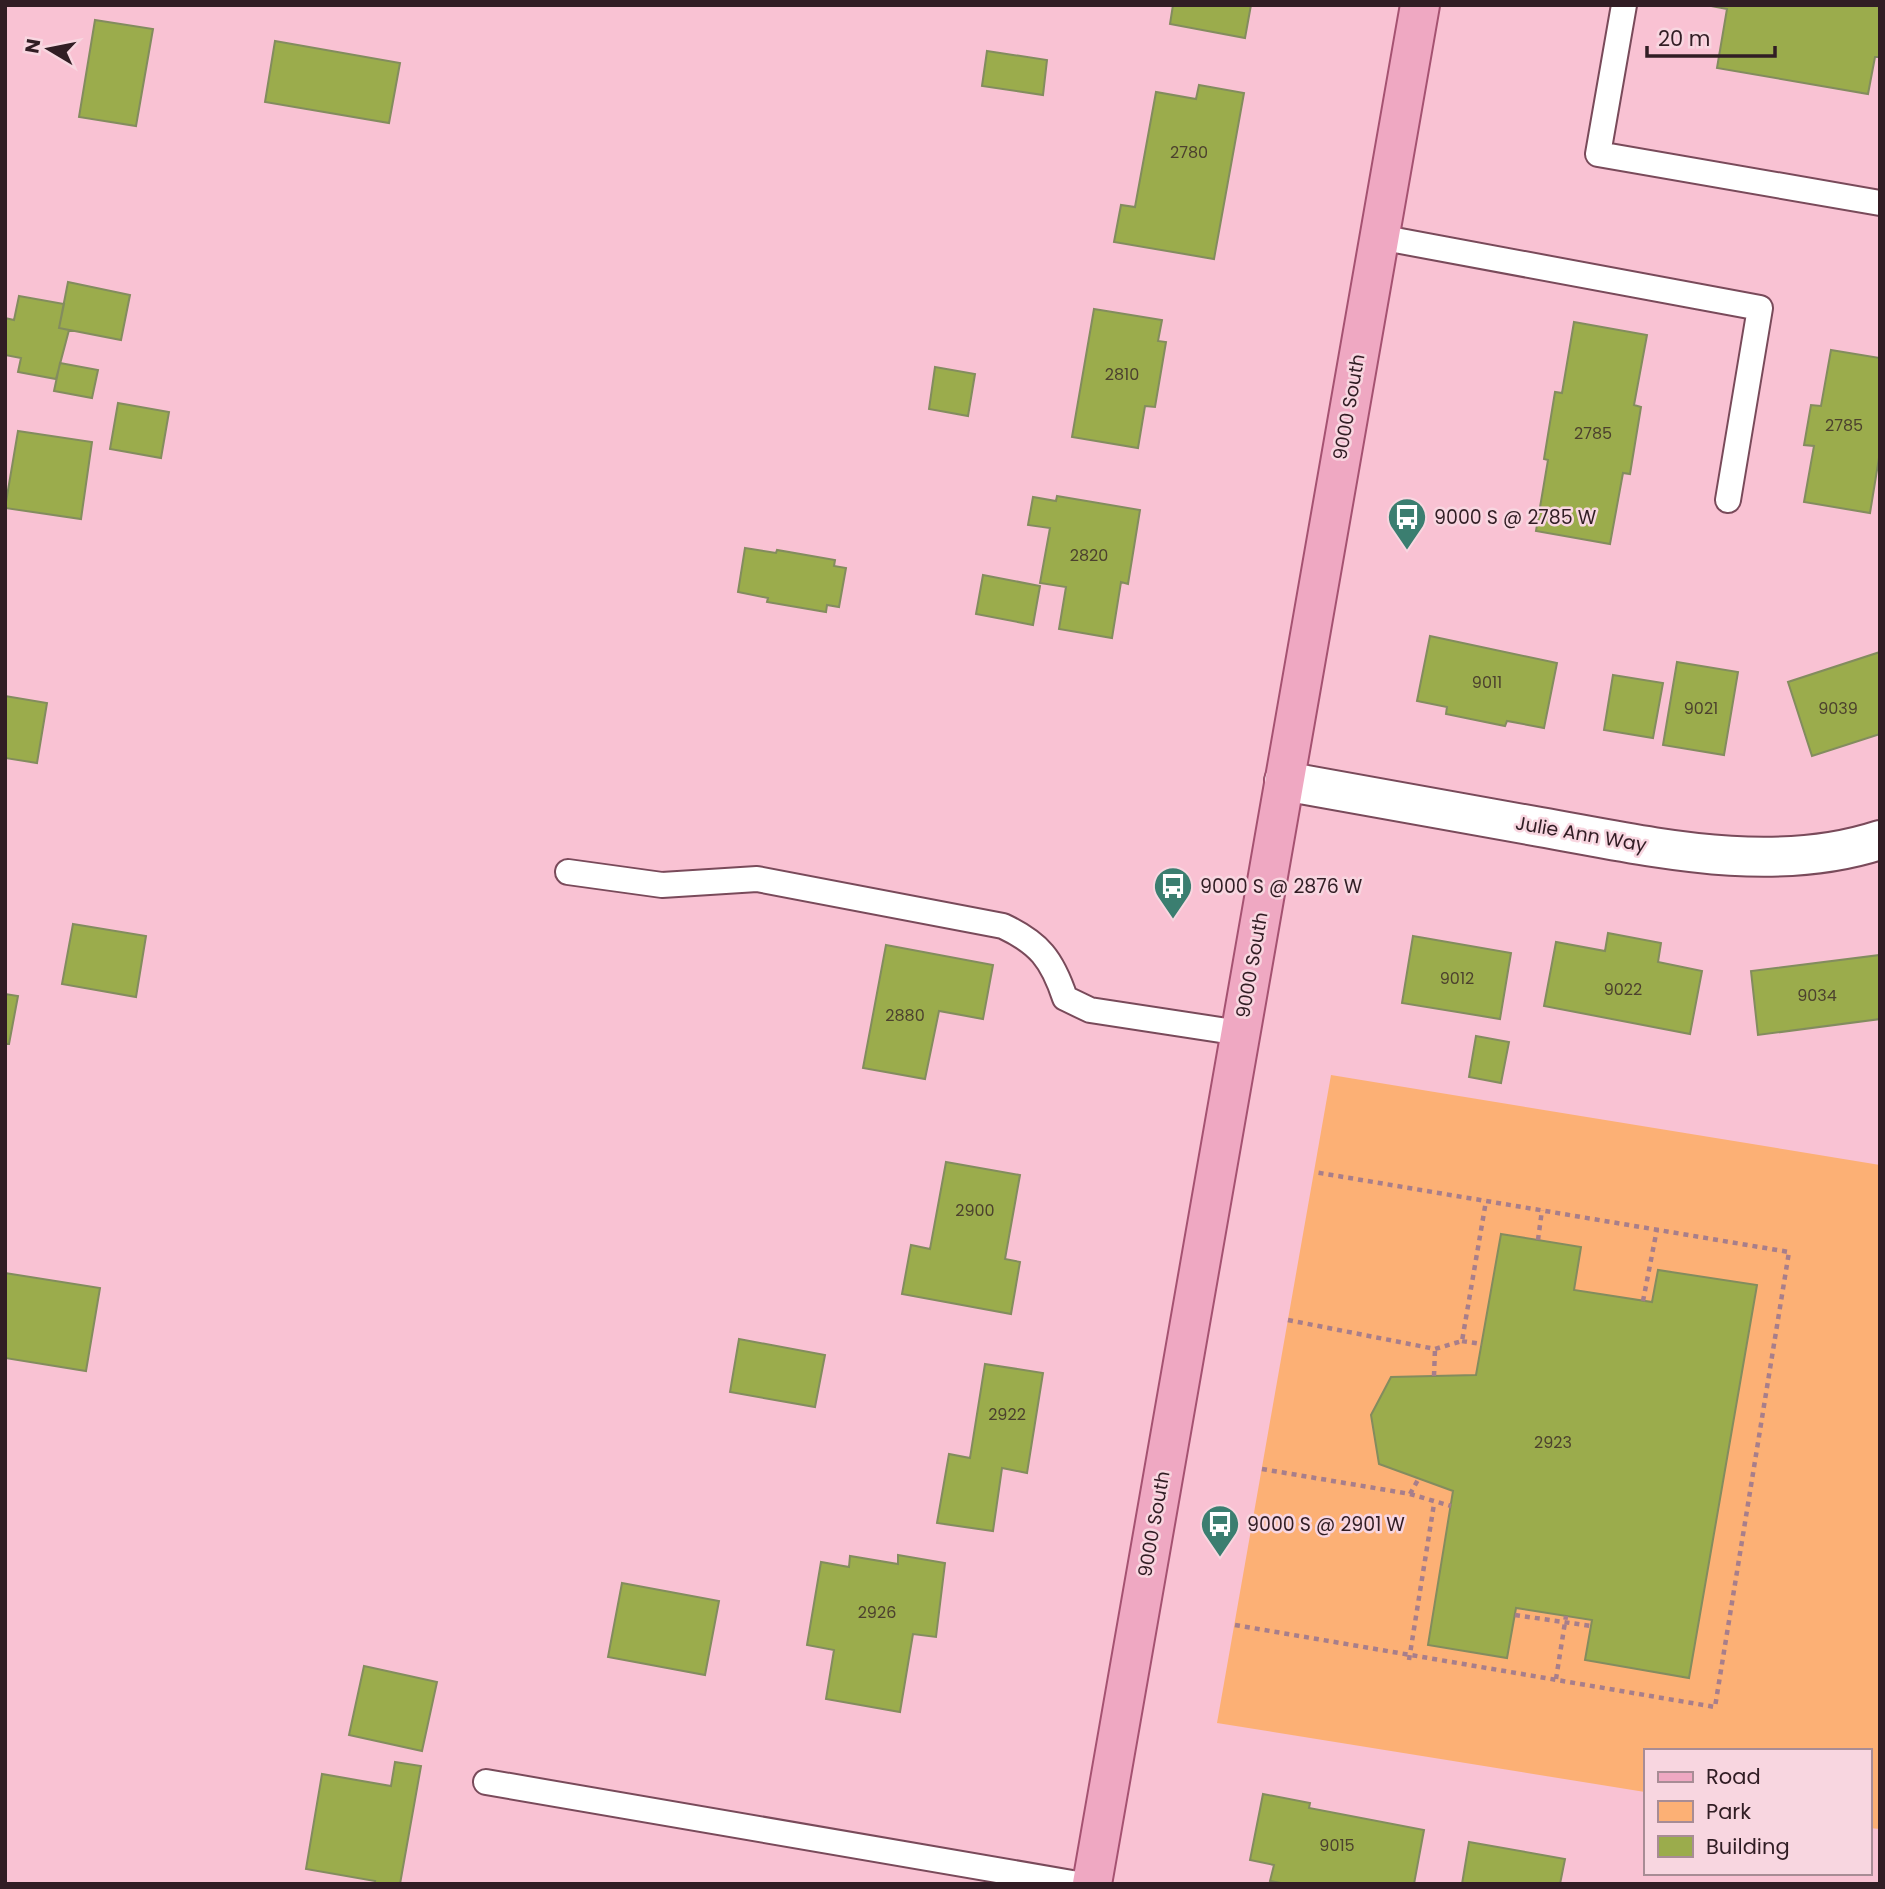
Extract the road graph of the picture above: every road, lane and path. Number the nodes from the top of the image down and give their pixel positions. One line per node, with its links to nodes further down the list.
1 (1420, 5): 4 (main road, 9000 South)
2 (1624, 5): 3 (lane)
3 (1880, 203)
4 (1379, 237): 5 (lane); 6 (main road, 9000 South)
5 (1728, 500)
6 (1284, 781): 7 (street, Julie Ann Way); 9 (main road, 9000 South)
7 (1880, 840)
8 (568, 872): 9 (lane)
9 (1240, 1033): 35 (main road, 9000 South)
10 (1314, 1171): 11 (path)
11 (1486, 1201): 12 (path); 17 (path)
12 (1542, 1210): 13 (path); 14 (path)
13 (1657, 1229): 15 (path); 32 (path)
14 (1538, 1240)
15 (1643, 1301)
16 (1289, 1320): 19 (path)
17 (1462, 1341): 18 (path); 19 (path)
18 (1482, 1344)
19 (1435, 1349): 20 (path)
20 (1434, 1376)
21 (1262, 1469): 23 (path)
22 (1419, 1478): 23 (path)
23 (1410, 1494): 24 (path)
24 (1434, 1504): 25 (path); 31 (path)
25 (1451, 1506)
26 (1515, 1615): 28 (path)
27 (1566, 1616): 28 (path)
28 (1565, 1623): 30 (path); 32 (path)
29 (1235, 1625): 31 (path)
30 (1591, 1626)
31 (1409, 1657): 32 (path)
32 (1556, 1679)
33 (486, 1782): 34 (lane)
34 (1078, 1884)
35 (1092, 1884)

